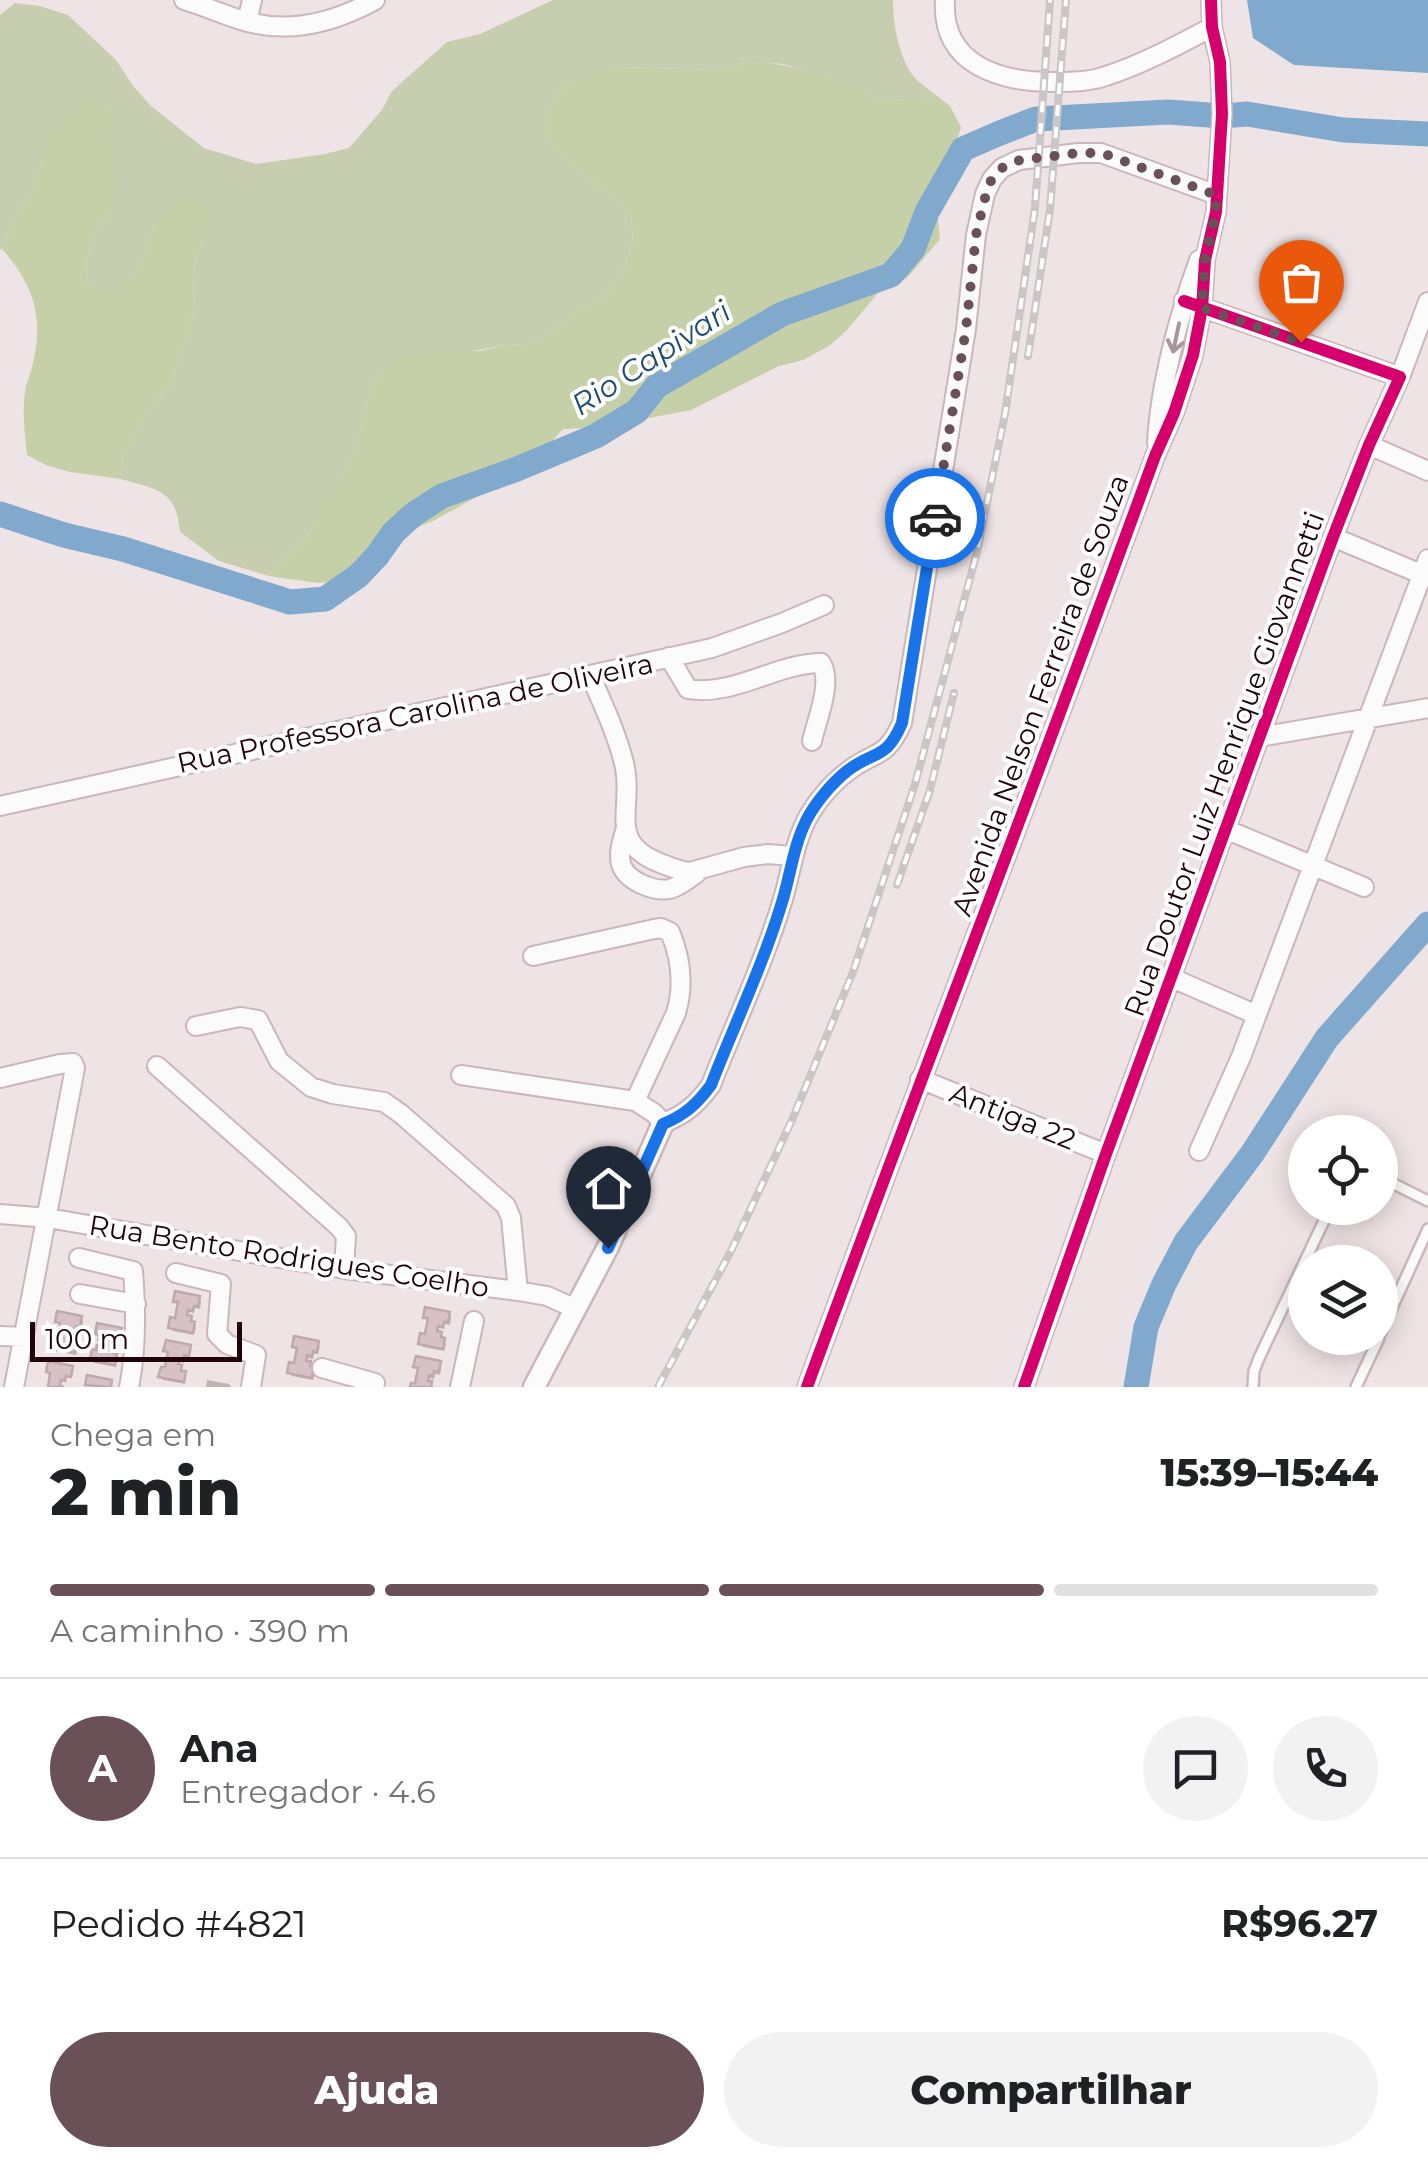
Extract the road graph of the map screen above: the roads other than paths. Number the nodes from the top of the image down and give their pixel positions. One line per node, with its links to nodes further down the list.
1 (184, 0): 7 (street)
2 (252, 0): 7 (street)
3 (375, 0): 6 (street)
4 (945, 0): 8 (street)
5 (1211, 0): 8 (street, Avenida Nelson Ferreira de Souza)
6 (350, 7): 7 (street)
7 (248, 22)
8 (1212, 27): 9 (street, Avenida Nelson Ferreira de Souza)
9 (1216, 204): 11 (street, Avenida Nelson Ferreira de Souza); 29 (street)
10 (1428, 302): 12 (street, Rua Doutor Luiz Henrique Giovannetti)
11 (1193, 304): 14 (street); 40 (street, Avenida Nelson Ferreira de Souza)
12 (1408, 356): 13 (street); 14 (street, Rua Doutor Luiz Henrique Giovannetti)
13 (1428, 363)
14 (1400, 377): 15 (street, Rua Doutor Luiz Henrique Giovannetti)
15 (1369, 445): 16 (street); 17 (street, Rua Doutor Luiz Henrique Giovannetti)
16 (1428, 471)
17 (1334, 537): 18 (street); 24 (street, Rua Doutor Luiz Henrique Giovannetti)
18 (1426, 570): 23 (street)
19 (824, 605): 20 (street, Rua Professora Carolina de Oliveira)
20 (668, 658): 21 (street, Rua Professora Carolina de Oliveira); 25 (street)
21 (590, 676): 26 (street, Rua Professora Carolina de Oliveira); 28 (street)
22 (1428, 708): 23 (street)
23 (1368, 719): 24 (street); 30 (street)
24 (1259, 737): 27 (street, Rua Doutor Luiz Henrique Giovannetti)
25 (812, 741)
26 (0, 806)
27 (1225, 829): 30 (street); 34 (street, Rua Doutor Luiz Henrique Giovannetti)
28 (625, 831): 31 (street); 31 (street)
29 (792, 856): 31 (street); 42 (street)
30 (1314, 864): 32 (street); 35 (street)
31 (700, 871)
32 (1364, 888)
33 (533, 956): 41 (street)
34 (1172, 978): 35 (street); 44 (street, Rua Doutor Luiz Henrique Giovannetti)
35 (1257, 1016): 43 (street)
36 (196, 1026): 54 (street)
37 (157, 1066): 52 (street)
38 (461, 1075): 41 (street)
39 (0, 1078): 48 (street)
40 (920, 1079): 44 (street, Antiga 22); 70 (street, Avenida Nelson Ferreira de Souza)
41 (635, 1100): 42 (street)
42 (663, 1124): 58 (street)
43 (1199, 1151)
44 (1106, 1154): 71 (street, Rua Doutor Luiz Henrique Giovannetti)
45 (1398, 1186): 46 (lane)
46 (1428, 1201)
47 (0, 1214): 48 (street, Rua Bento Rodrigues Coelho)
48 (48, 1218): 52 (street, Rua Bento Rodrigues Coelho); 61 (street)
49 (1322, 1225): 72 (lane)
50 (1428, 1229): 56 (lane)
51 (79, 1258): 57 (street)
52 (344, 1269): 54 (street, Rua Bento Rodrigues Coelho)
53 (176, 1273): 66 (street)
54 (518, 1291): 58 (street, Rua Bento Rodrigues Coelho)
55 (80, 1294): 57 (street)
56 (1398, 1295)
57 (136, 1304): 65 (street)
58 (574, 1308): 69 (street)
59 (474, 1321): 68 (street)
60 (0, 1336): 61 (street)
61 (24, 1337): 64 (street)
62 (1370, 1355): 73 (lane)
63 (322, 1368): 67 (street)
64 (14, 1387)
65 (130, 1387)
66 (252, 1387)
67 (374, 1387)
68 (460, 1387)
69 (534, 1387)
70 (807, 1387)
71 (1024, 1387)
72 (1253, 1387)
73 (1356, 1387)

